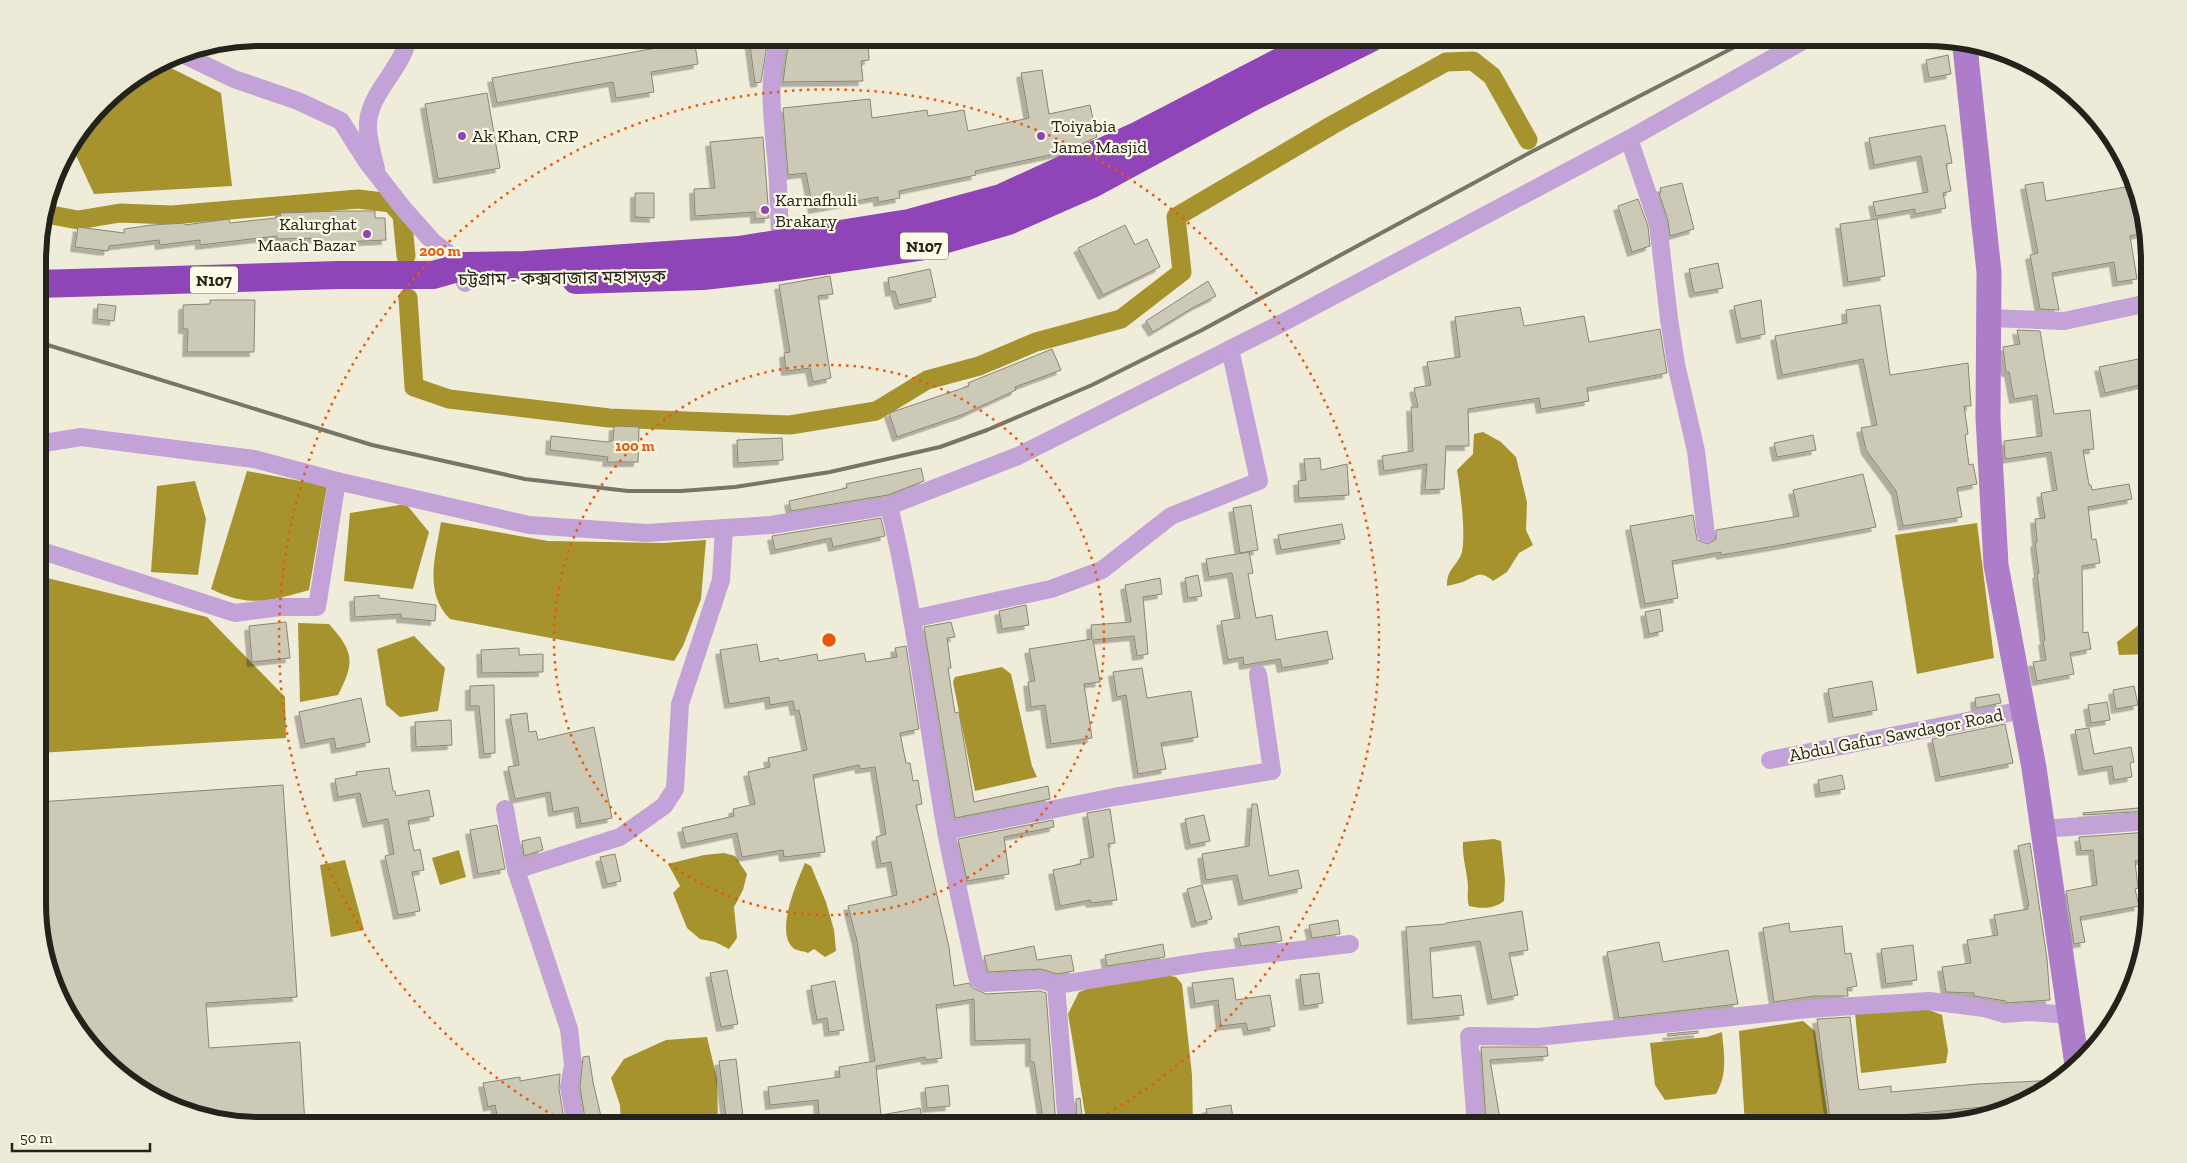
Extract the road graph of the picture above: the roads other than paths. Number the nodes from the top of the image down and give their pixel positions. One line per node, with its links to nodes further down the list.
1 (405, 46): 9 (street)
2 (777, 46): 10 (street)
3 (1311, 46): 10 (highway, চট্টগ্রাম - কক্সবাজার মহাসড়ক / N107)
4 (1355, 46): 10 (highway, চট্টগ্রাম - কক্সবাজার মহাসড়ক / N107)
5 (1794, 46): 8 (street)
6 (1965, 50): 14 (street)
7 (191, 58): 9 (street)
8 (1629, 139): 15 (street); 20 (street)
9 (376, 172): 11 (street)
10 (781, 254): 11 (highway, চট্টগ্রাম - কক্সবাজার মহাসড়ক / N107)
11 (465, 274): 12 (highway, চট্টগ্রাম - কক্সবাজার মহাসড়ক / N107)
12 (46, 284)
13 (2141, 304): 14 (street)
14 (1990, 318): 24 (street)
15 (1230, 348): 18 (street); 22 (street)
16 (46, 443): 17 (street)
17 (337, 481): 19 (street); 21 (street)
18 (889, 506): 19 (street); 22 (street)
19 (724, 528): 30 (street)
20 (1706, 534)
21 (46, 552)
22 (912, 619): 29 (street)
23 (1258, 674): 29 (street)
24 (2023, 710): 25 (street, Abdul Gafur Sawdagor Road); 28 (street)
25 (1770, 760)
26 (505, 809): 30 (street)
27 (2141, 822): 28 (street)
28 (2043, 829): 33 (street)
29 (946, 831): 32 (street)
30 (516, 870): 35 (street)
31 (1350, 944): 32 (street)
32 (1056, 985): 36 (street)
33 (2070, 1015): 34 (street); 37 (street)
34 (2076, 1056)
35 (575, 1117)
36 (1066, 1117)
37 (1475, 1117)

